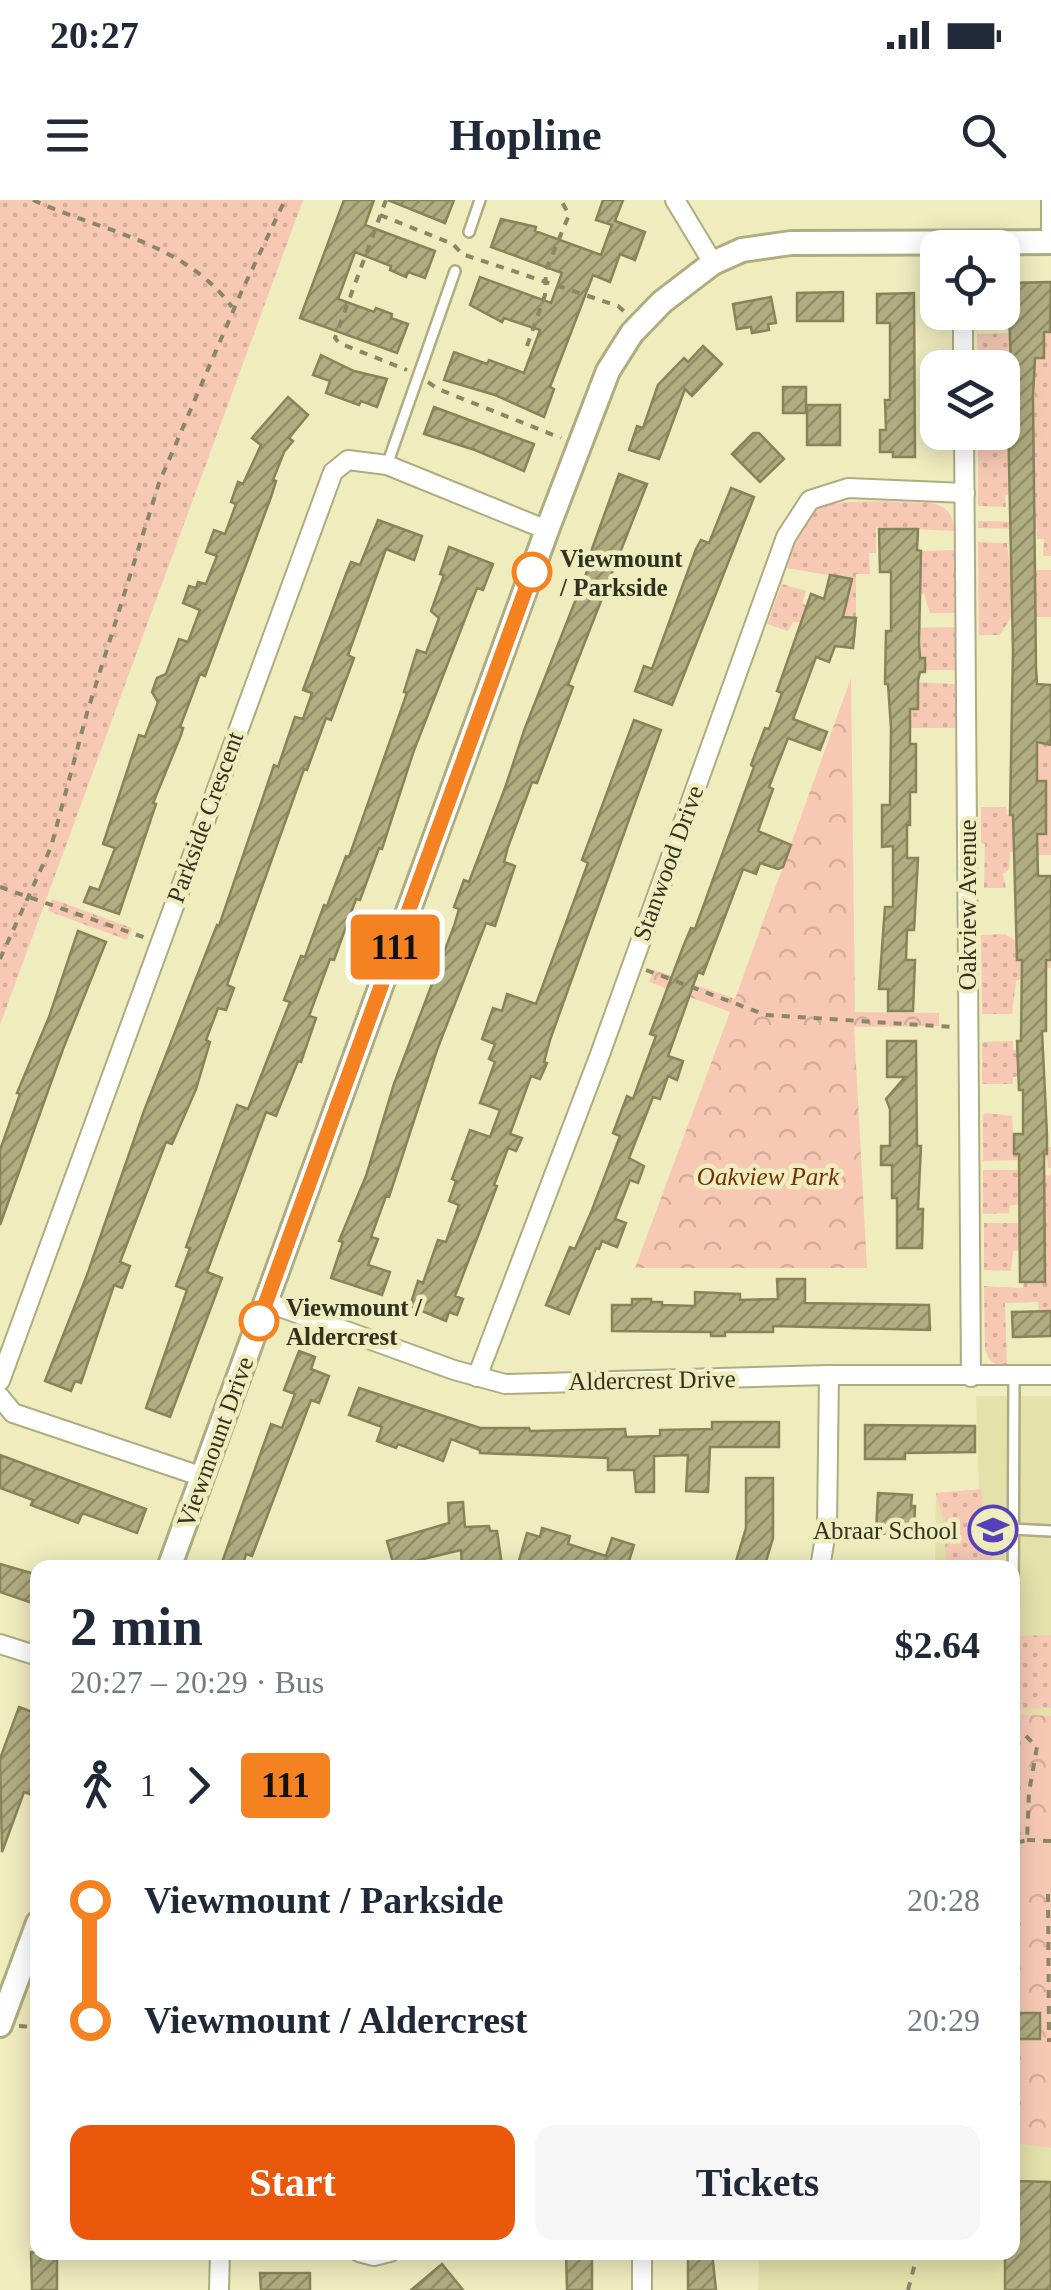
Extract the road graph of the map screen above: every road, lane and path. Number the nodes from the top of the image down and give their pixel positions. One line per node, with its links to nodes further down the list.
1 (34, 200): 17 (path)
2 (286, 200): 17 (path)
3 (480, 200): 8 (lane)
4 (561, 200): 16 (path)
5 (675, 200): 14 (street)
6 (1051, 200): 9 (street)
7 (380, 215): 13 (path)
8 (468, 232): 13 (path)
9 (1051, 234)
10 (1051, 242): 11 (street, Viewmount Drive)
11 (1020, 243)
12 (920, 245): 14 (street, Viewmount Drive)
13 (462, 254): 16 (path)
14 (713, 263): 18 (street, Viewmount Drive)
15 (455, 271): 21 (lane)
16 (546, 284): 18 (path); 19 (path)
17 (234, 309): 25 (path)
18 (641, 324): 23 (street, Viewmount Drive)
19 (527, 346)
20 (965, 450): 22 (street, Oakview Avenue)
21 (387, 465): 23 (street, Parkside Crescent); 26 (street, Parkside Crescent)
22 (966, 492): 28 (street, Stanwood Drive); 29 (street, Oakview Avenue)
23 (547, 530): 30 (street, Viewmount Drive)
24 (0, 887): 25 (path)
25 (28, 896): 26 (path); 27 (path)
26 (160, 943): 36 (street, Parkside Crescent)
27 (0, 958)
28 (632, 964): 29 (path); 34 (street, Stanwood Drive)
29 (968, 1028): 35 (street, Oakview Avenue)
30 (266, 1302): 34 (street, Aldercrest Drive); 38 (street, Viewmount Drive)
31 (830, 1375): 34 (street, Aldercrest Drive); 35 (street, Aldercrest Drive); 42 (street)
32 (1014, 1376): 33 (street, Aldercrest Drive); 35 (street, Aldercrest Drive); 39 (lane)
33 (1051, 1376)
34 (477, 1377)
35 (971, 1377)
36 (0, 1381)
37 (0, 1397): 38 (street)
38 (203, 1477): 41 (street, Viewmount Drive)
39 (1012, 1529): 40 (lane); 43 (lane)
40 (1051, 1531)
41 (172, 1560)
42 (821, 1560)
43 (1013, 1560)
44 (0, 1644): 45 (street)
45 (30, 1653)
46 (1020, 1731): 47 (path)
47 (1028, 1840): 48 (path); 49 (path)
48 (1020, 1842)
49 (1051, 1842)
50 (1048, 1894): 52 (path)
51 (30, 1949): 53 (street)
52 (1050, 1979): 54 (path)
53 (7, 2025)
54 (1049, 2042)
55 (220, 2260): 58 (street)
56 (642, 2260): 59 (street)
57 (916, 2260): 60 (path)
58 (220, 2290)
59 (642, 2290)
60 (908, 2290)

